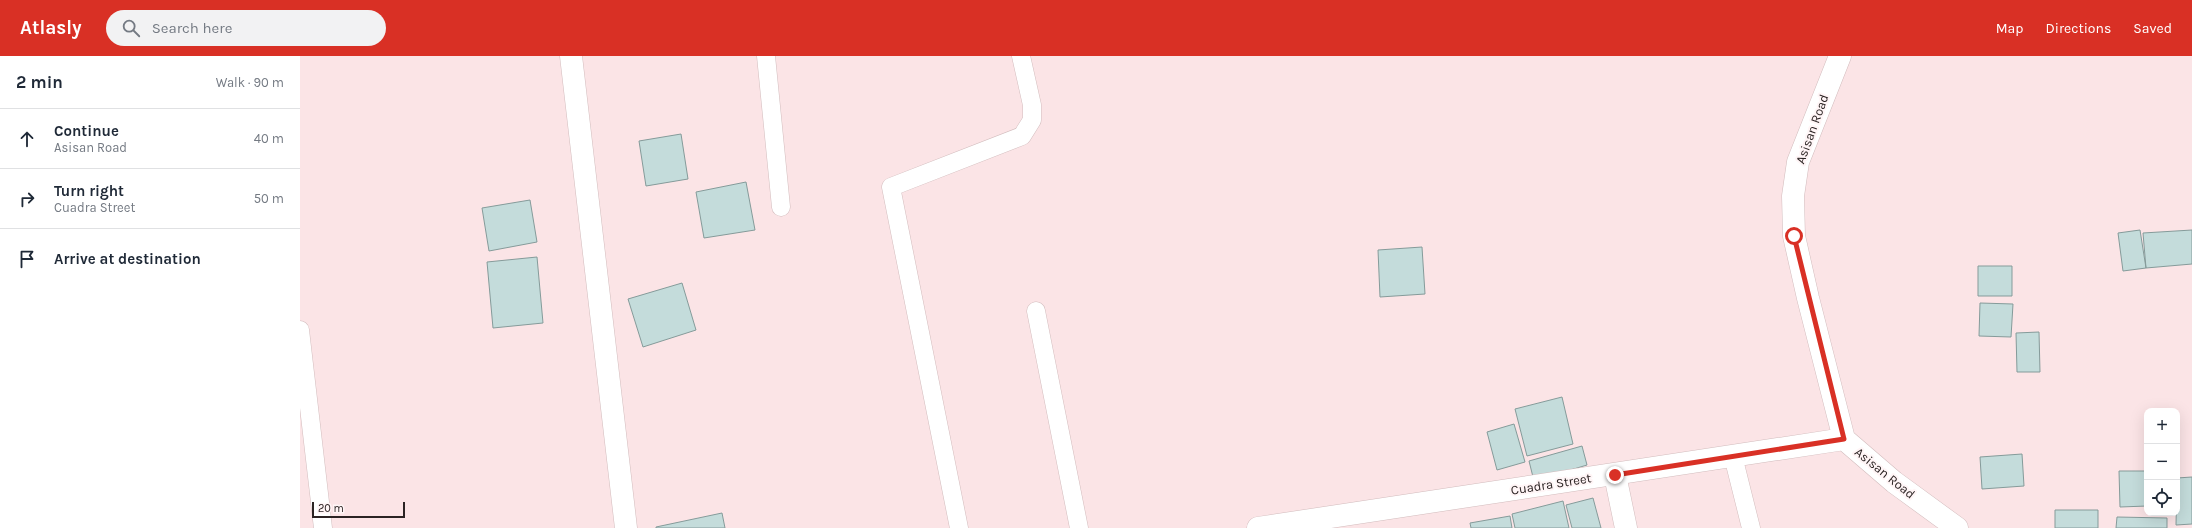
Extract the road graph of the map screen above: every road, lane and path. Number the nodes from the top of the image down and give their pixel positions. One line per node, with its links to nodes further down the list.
1 (571, 56): 12 (street)
2 (766, 56): 5 (lane)
3 (1021, 56): 13 (lane)
4 (1840, 56): 8 (street, Asisan Road)
5 (781, 207)
6 (1036, 311): 14 (lane)
7 (300, 330): 11 (lane)
8 (1844, 439): 9 (street, Cuadra Street); 18 (street, Asisan Road)
9 (1733, 456): 10 (street, Cuadra Street); 17 (lane)
10 (1615, 475): 15 (street, Cuadra Street); 16 (street)
11 (323, 528)
12 (626, 528)
13 (959, 528)
14 (1079, 528)
15 (1258, 528)
16 (1626, 528)
17 (1751, 528)
18 (1957, 528)

